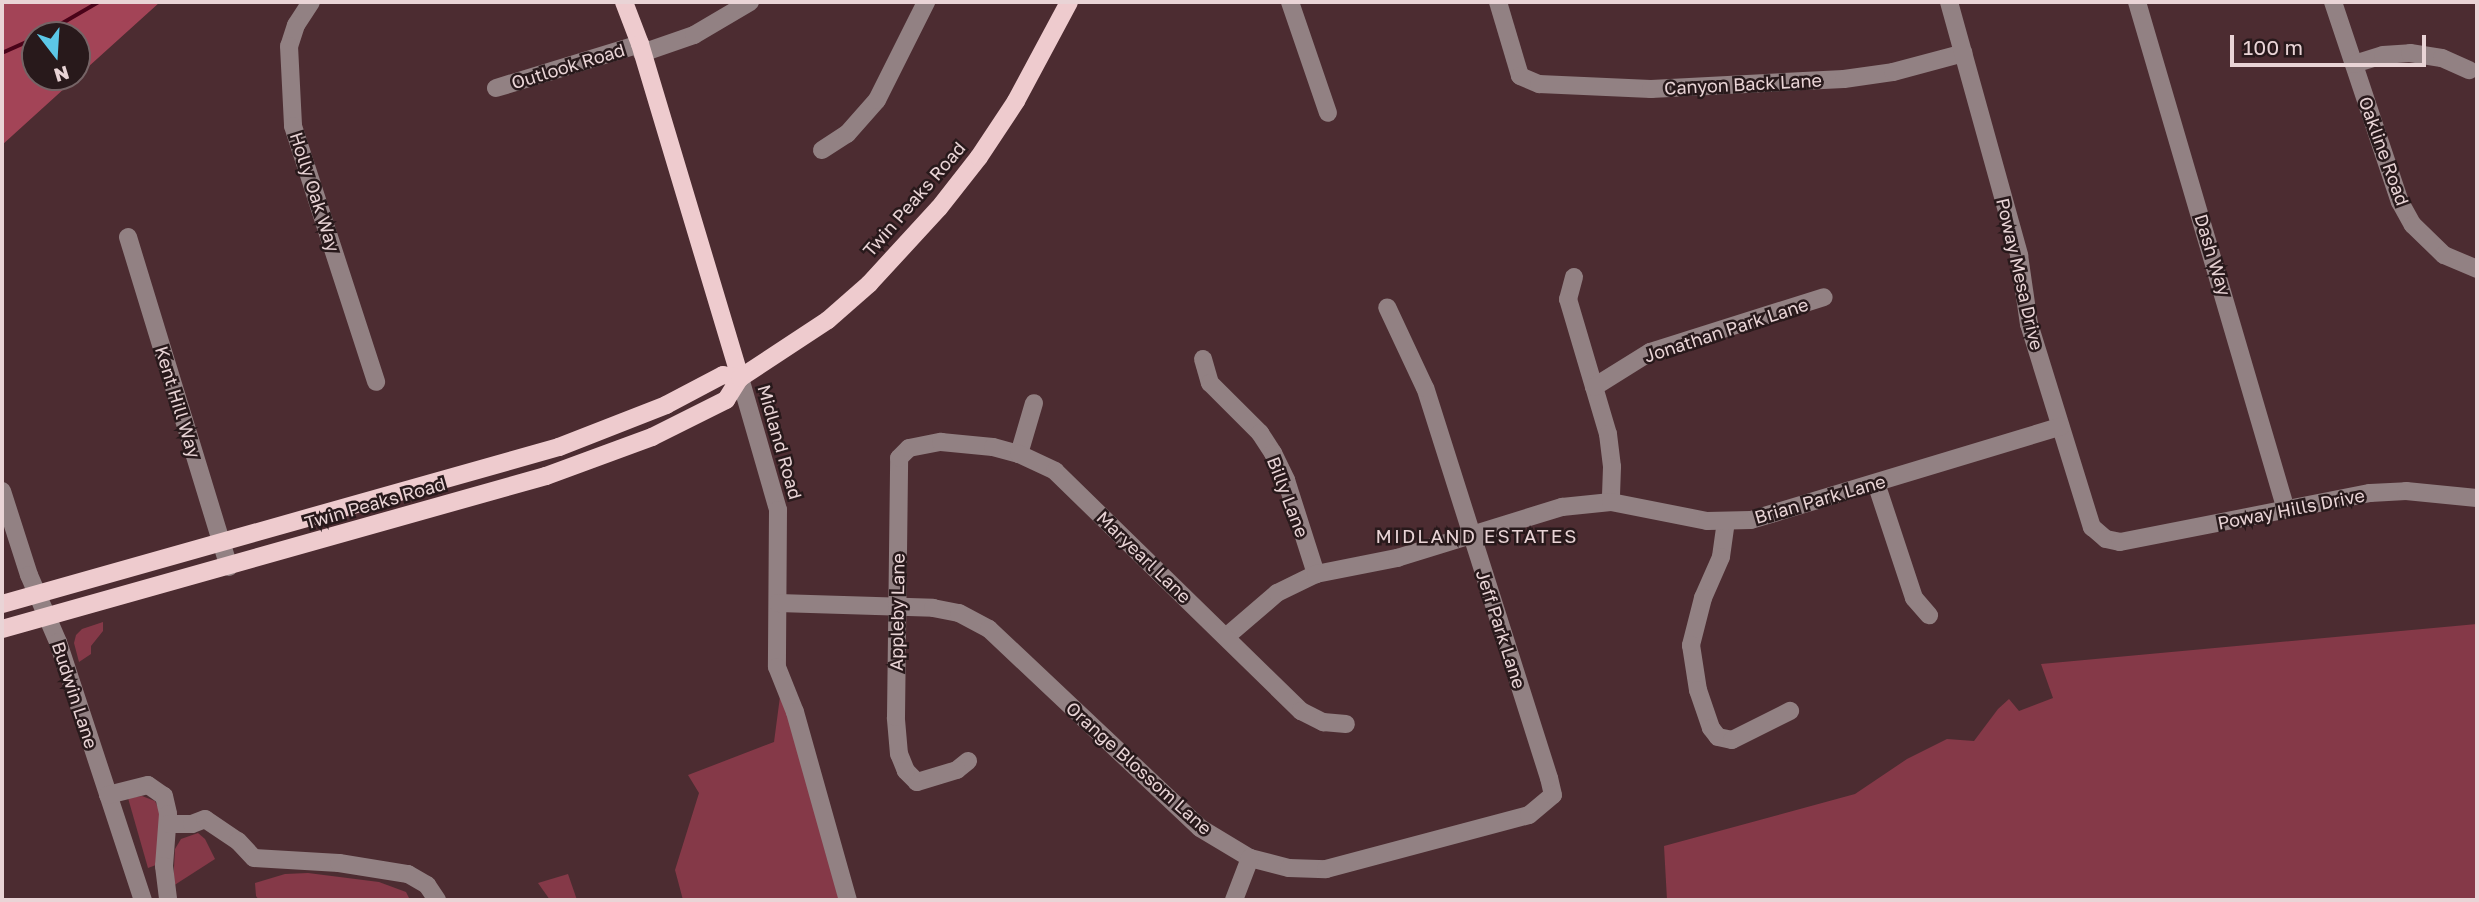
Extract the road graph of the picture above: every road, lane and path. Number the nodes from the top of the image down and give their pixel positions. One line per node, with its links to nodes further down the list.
1 (311, 2): 25 (street, Holly Oak Way)
2 (624, 2): 11 (main road, Midland Road)
3 (750, 2): 11 (street, Outlook Road)
4 (926, 2): 17 (street)
5 (1069, 2): 24 (main road, Twin Peaks Road)
6 (1290, 2): 16 (street)
7 (1498, 2): 12 (street, Canyon Back Lane)
8 (1949, 2): 12 (street, Poway Mesa Drive)
9 (2137, 2): 35 (street, Dash Way)
10 (2333, 2): 13 (street, Oakline Road)
11 (641, 48): 15 (street, Outlook Road); 24 (main road, Midland Road)
12 (1964, 53): 28 (street, Poway Mesa Drive)
13 (2354, 64): 14 (street); 19 (street, Oakline Road)
14 (2469, 70)
15 (496, 88)
16 (1328, 113)
17 (822, 150)
18 (128, 237): 39 (street, Kent Hill Way)
19 (2477, 269)
20 (1574, 277): 26 (street)
21 (1824, 298): 26 (street, Jonathan Park Lane)
22 (1387, 307): 37 (street, Jeff Park Lane)
23 (1203, 359): 41 (street, Billy Lane)
24 (740, 378): 39 (main road, Twin Peaks Road); 40 (main road, Twin Peaks Road); 44 (street, Midland Road)
25 (376, 382)
26 (1594, 387): 34 (street)
27 (1034, 402): 30 (street)
28 (2060, 426): 31 (street, Brian Park Lane); 38 (street, Poway Mesa Drive)
29 (917, 445): 30 (street, Maryearl Lane); 45 (street, Appleby Lane)
30 (1019, 454): 49 (street, Maryearl Lane)
31 (1876, 483): 36 (street, Brian Park Lane); 46 (street)
32 (2, 491): 42 (street, Budwin Lane)
33 (2477, 498): 35 (street, Poway Hills Drive)
34 (1611, 502): 36 (street, Brian Park Lane); 37 (street, Brian Park Lane)
35 (2286, 510): 38 (street, Poway Hills Drive)
36 (1727, 522): 50 (street)
37 (1470, 536): 41 (street, Brian Park Lane); 54 (street, Jeff Park Lane)
38 (2106, 539)
39 (222, 544): 40 (street, Kent Hill Way); 42 (main road, Twin Peaks Road)
40 (229, 566): 47 (main road, Twin Peaks Road)
41 (1316, 574): 49 (street, Brian Park Lane)
42 (37, 594): 43 (main road, Twin Peaks Road); 47 (street, Budwin Lane)
43 (2, 604)
44 (778, 604): 45 (street, Orange Blossom Lane); 60 (street, Midland Road)
45 (897, 607): 52 (street, Appleby Lane); 56 (street, Orange Blossom Lane)
46 (1929, 615)
47 (48, 617): 48 (main road, Twin Peaks Road); 53 (street, Budwin Lane)
48 (2, 629)
49 (1227, 636): 51 (street, Maryearl Lane)
50 (1790, 711)
51 (1346, 724)
52 (968, 761)
53 (108, 795): 55 (street); 57 (street, Budwin Lane)
54 (1553, 795): 56 (street, Orange Blossom Lane)
55 (169, 824): 58 (street); 59 (street)
56 (1250, 858): 61 (street)
57 (143, 900)
58 (168, 900)
59 (436, 900)
60 (848, 900)
61 (1234, 900)

